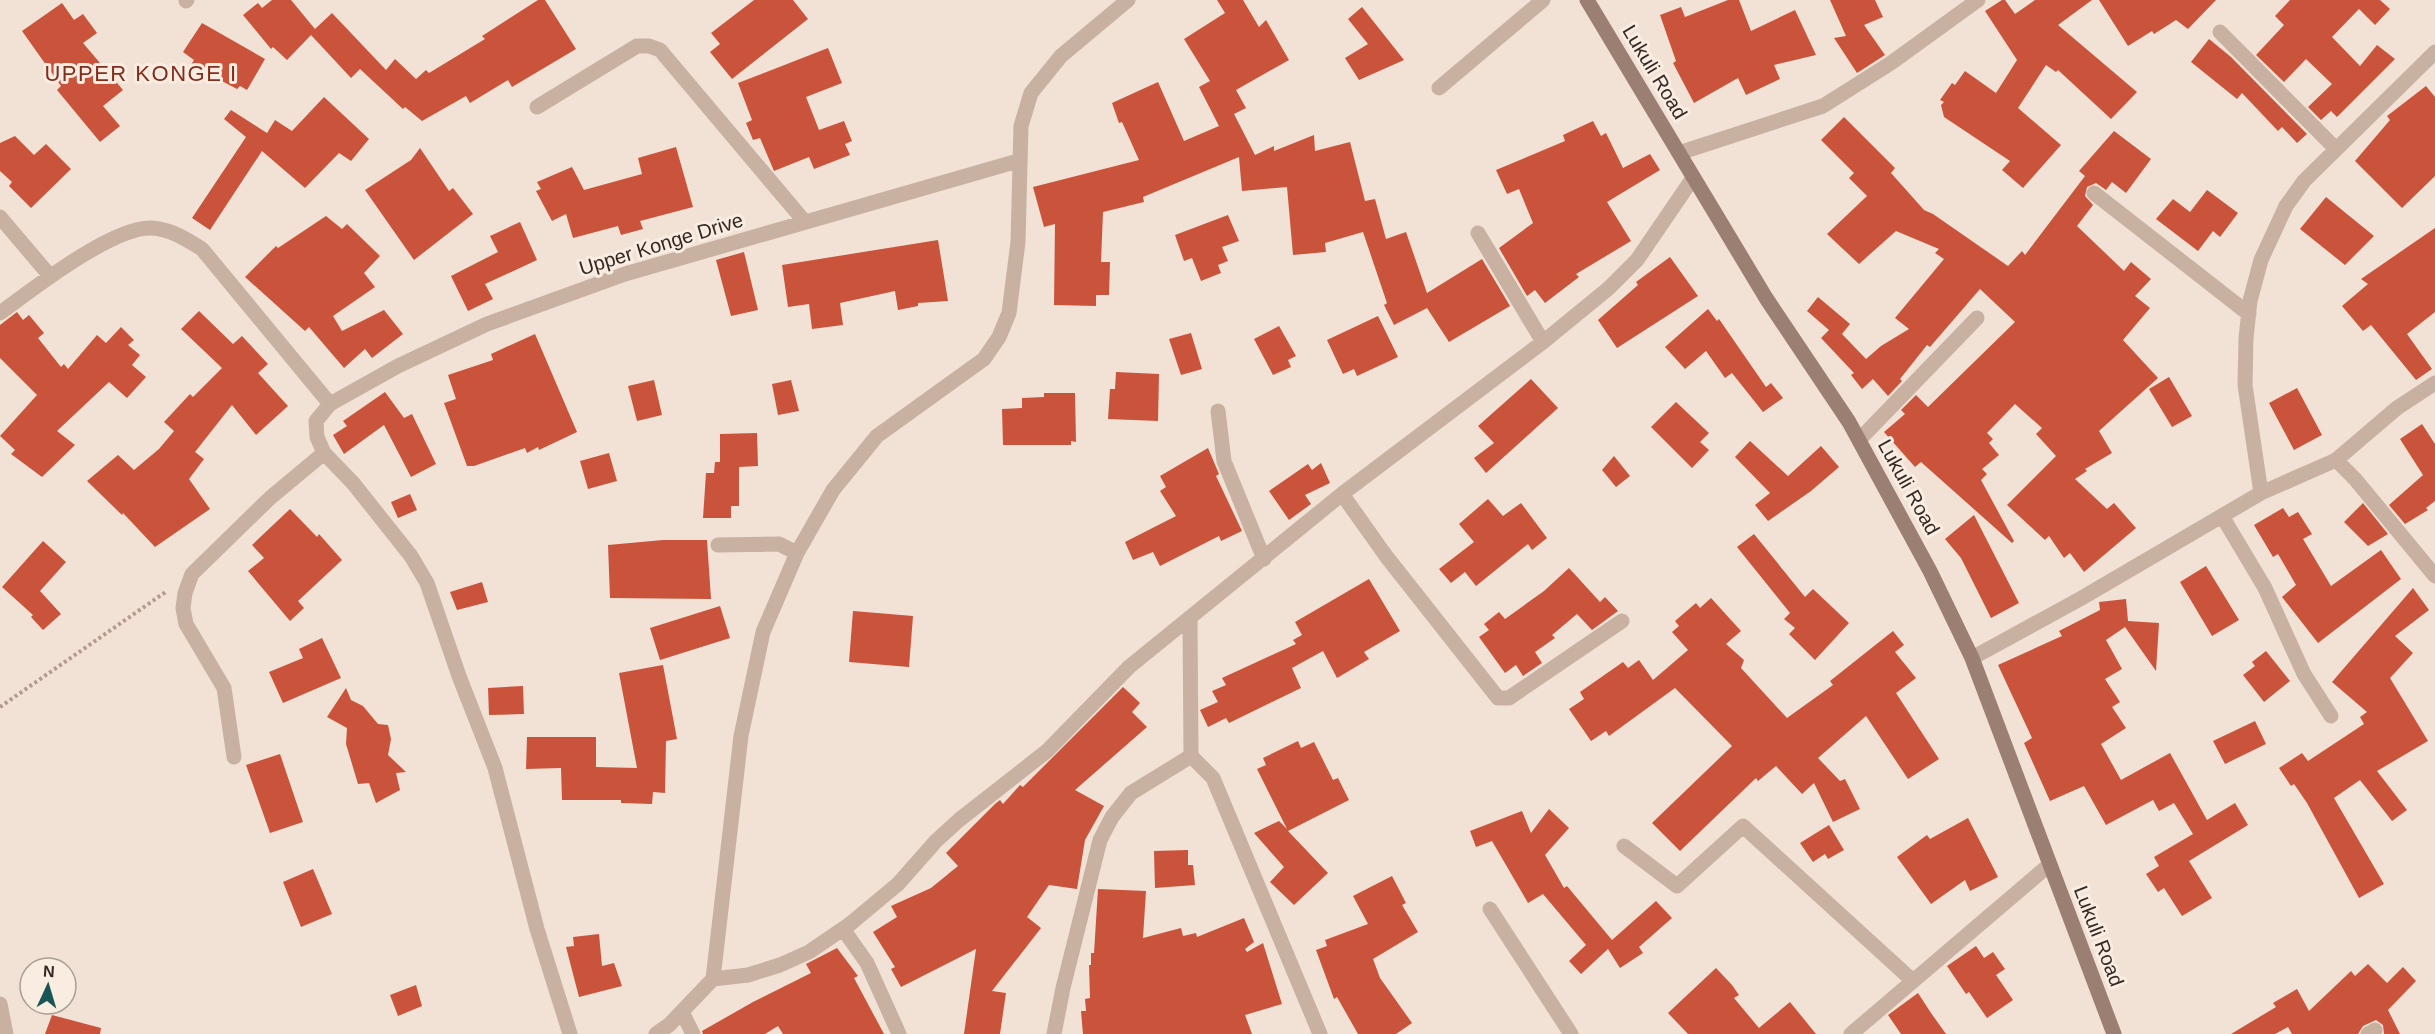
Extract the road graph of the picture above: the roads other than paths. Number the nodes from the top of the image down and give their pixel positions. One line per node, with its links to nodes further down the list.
1 (1128, 0): 11 (street)
2 (1543, 0): 7 (street)
3 (1587, 0): 10 (street, Lukuli Road)
4 (1978, 0): 10 (street)
5 (2220, 32): 9 (street)
6 (2435, 52): 9 (street)
7 (1440, 88)
8 (537, 107): 15 (street)
9 (2335, 148): 19 (street)
10 (1679, 153): 12 (street, Lukuli Road)
11 (1018, 161): 15 (street, Upper Konge Drive); 32 (street)
12 (1693, 178): 21 (street); 25 (street, Lukuli Road)
13 (2094, 193): 19 (street)
14 (0, 217): 17 (street)
15 (805, 222): 23 (street, Upper Konge Drive)
16 (1478, 233): 21 (street)
17 (50, 276): 18 (street); 23 (street)
18 (0, 313)
19 (2249, 314): 29 (street)
20 (1977, 318): 25 (street)
21 (1543, 342): 28 (street)
22 (2435, 383): 27 (street)
23 (330, 404): 26 (street)
24 (1218, 411): 33 (street)
25 (1859, 440): 37 (street, Lukuli Road)
26 (324, 453): 40 (street); 50 (street)
27 (2336, 460): 29 (street); 34 (street)
28 (1342, 494): 33 (street); 36 (street)
29 (2261, 494): 30 (street)
30 (2222, 516): 37 (street); 38 (street)
31 (718, 545): 32 (street)
32 (797, 553): 45 (street)
33 (1264, 559): 35 (street)
34 (2435, 576)
35 (1190, 618): 39 (street); 44 (street)
36 (1622, 621)
37 (1972, 658): 42 (street, Lukuli Road)
38 (2331, 716)
39 (1191, 756): 54 (street); 55 (street)
40 (234, 758)
41 (1624, 846): 46 (street)
42 (2048, 866): 46 (street); 58 (street, Lukuli Road)
43 (1490, 909): 56 (street)
44 (843, 928): 45 (street); 53 (street)
45 (713, 979): 48 (street)
46 (1913, 981): 57 (street)
47 (0, 1004): 49 (street)
48 (682, 1012): 51 (street); 52 (street)
49 (6, 1034)
50 (570, 1034)
51 (656, 1034)
52 (693, 1034)
53 (899, 1034)
54 (1054, 1034)
55 (1320, 1034)
56 (1571, 1034)
57 (1851, 1034)
58 (2114, 1034)

